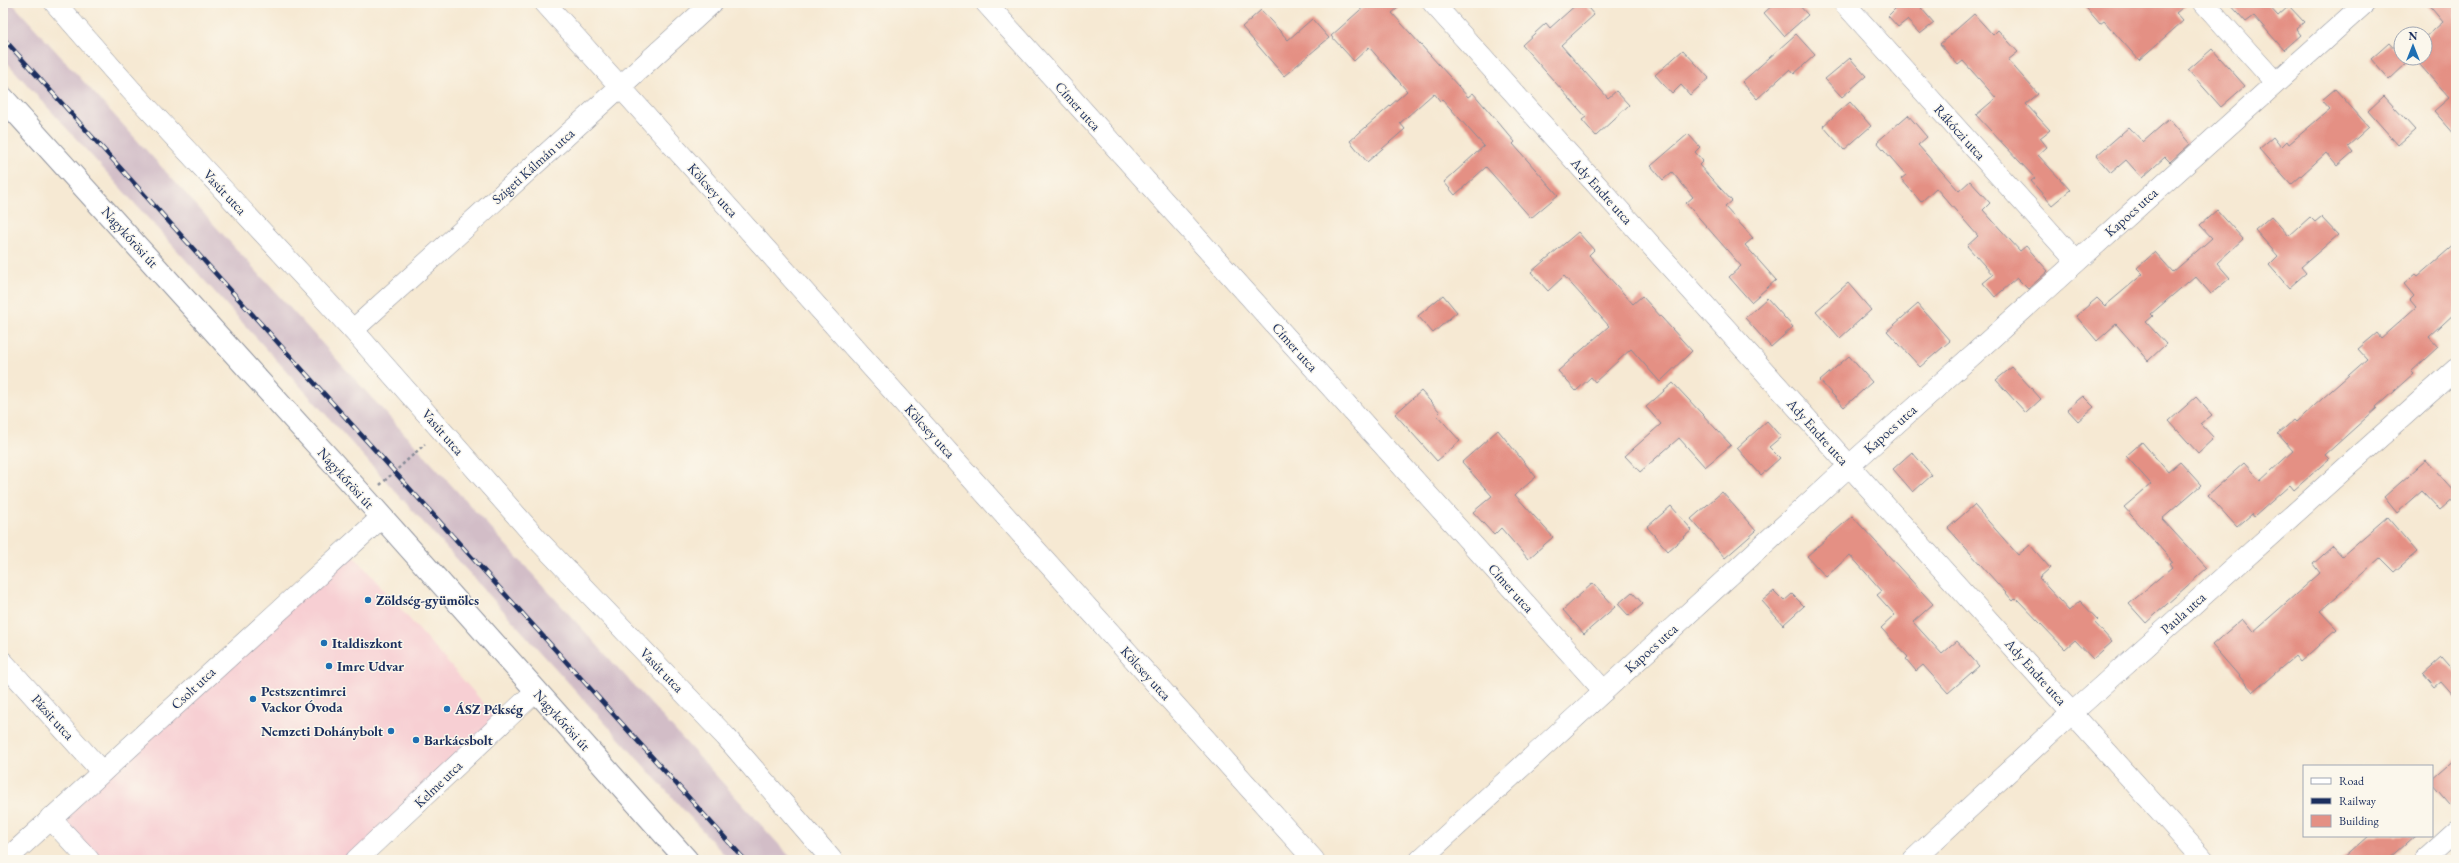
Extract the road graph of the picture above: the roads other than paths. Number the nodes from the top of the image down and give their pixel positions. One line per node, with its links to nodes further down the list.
1 (55, 3): 13 (street, Vasút utca)
2 (545, 3): 10 (street, Kölcsey utca)
3 (712, 3): 10 (street, Szigeti Kálmán utca)
4 (986, 3): 19 (street, Címer utca)
5 (1433, 3): 15 (street, Ady Endre utca)
6 (1844, 3): 12 (street, Rákóczi utca)
7 (2204, 3): 9 (street)
8 (2365, 3): 9 (street, Kapocs utca)
9 (2275, 82): 12 (street, Kapocs utca)
10 (621, 86): 13 (street, Szigeti Kálmán utca); 29 (street, Kölcsey utca)
11 (3, 98): 16 (main road, Nagykőrösi út)
12 (2076, 261): 15 (street, Kapocs utca)
13 (353, 330): 28 (street, Vasút utca)
14 (2456, 369): 20 (street, Paula utca)
15 (1849, 466): 19 (street, Kapocs utca); 20 (street, Ady Endre utca)
16 (382, 517): 18 (main road, Nagykőrösi út); 21 (street, Csolt utca)
17 (3, 662): 21 (street, Pázsit utca)
18 (536, 691): 26 (street, Kelme utca); 27 (main road, Nagykőrösi út)
19 (1604, 691): 30 (street, Kapocs utca)
20 (2073, 712): 31 (street, Paula utca); 32 (street, Ady Endre utca)
21 (102, 772): 22 (street, Csolt utca)
22 (50, 818): 24 (street, Csolt utca); 25 (street)
23 (2456, 831): 33 (street)
24 (6, 860)
25 (89, 860)
26 (356, 860)
27 (687, 860)
28 (832, 860)
29 (1314, 860)
30 (1420, 860)
31 (1913, 860)
32 (2204, 860)
33 (2424, 860)

